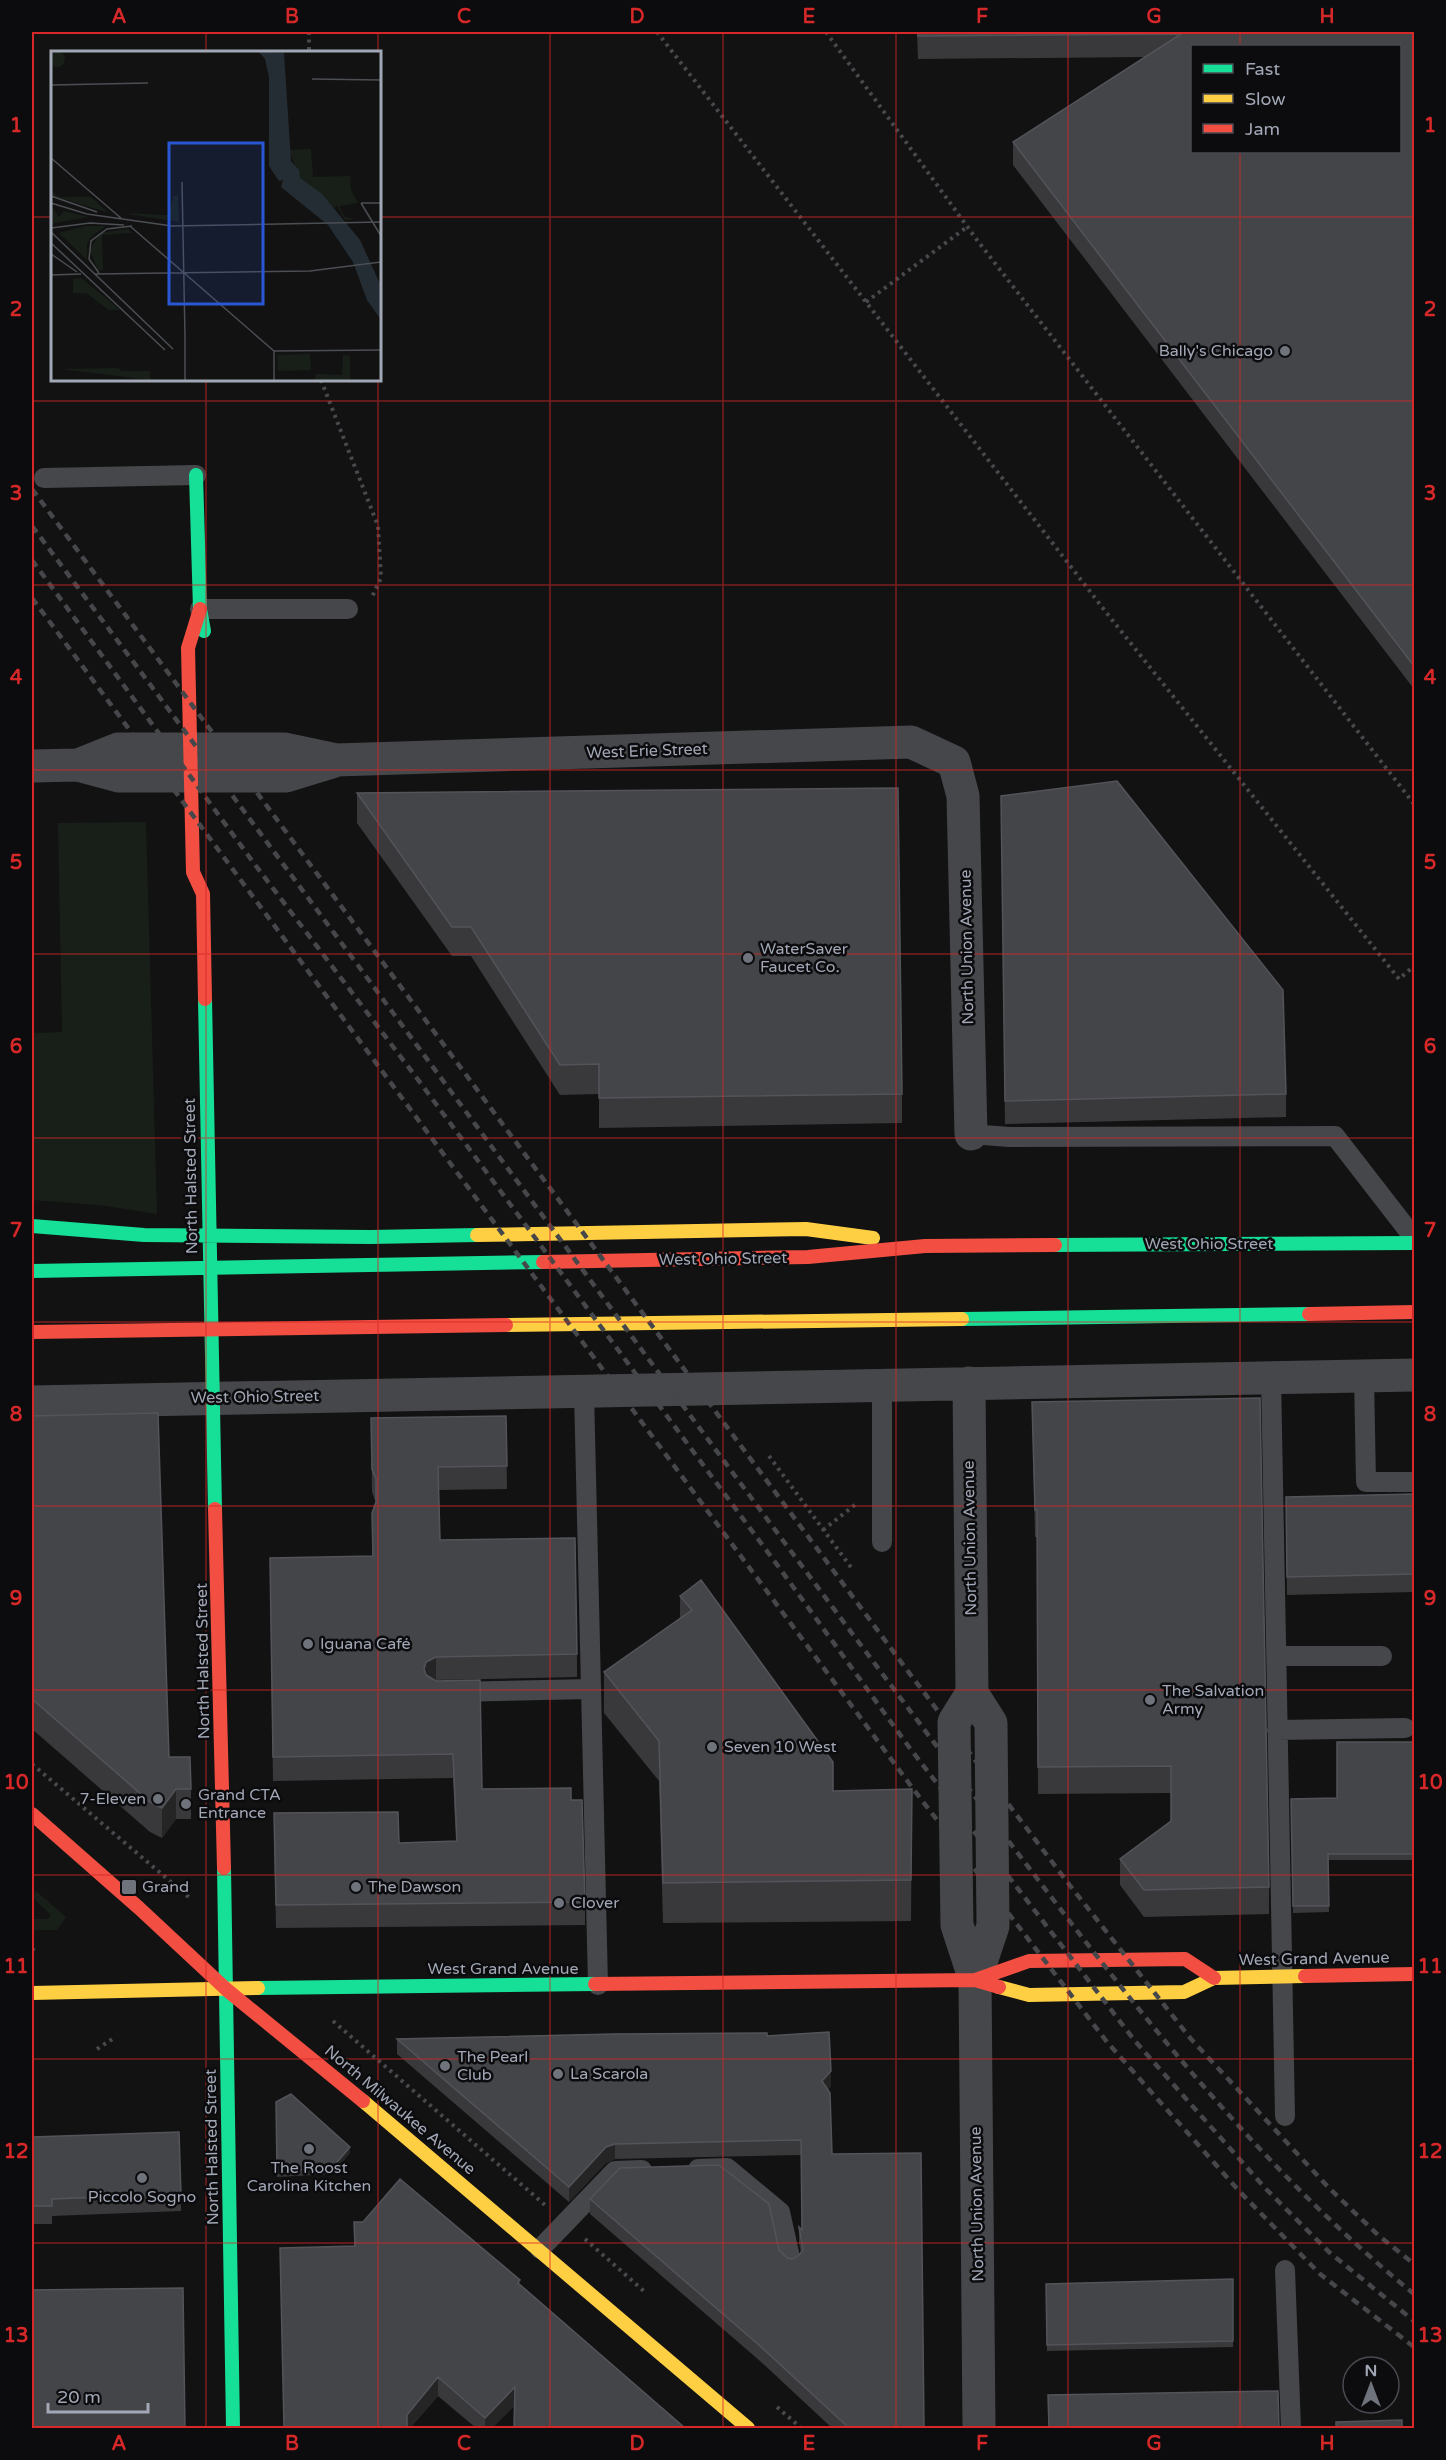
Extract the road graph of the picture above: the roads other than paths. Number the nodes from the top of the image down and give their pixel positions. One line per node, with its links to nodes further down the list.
1 (196, 475): 2 (lane); 3 (main road, North Halsted Street)
2 (44, 478)
3 (200, 609): 4 (lane); 5 (main road, North Halsted Street); 7 (main road, North Halsted Street)
4 (348, 609)
5 (208, 647)
6 (954, 762): 7 (street, West Erie Street); 11 (street, North Union Avenue)
7 (204, 763): 8 (street, West Erie Street); 10 (main road, North Halsted Street)
8 (32, 766)
9 (212, 874): 10 (main road, North Halsted Street)
10 (203, 894): 22 (main road, North Halsted Street)
11 (971, 1134): 13 (lane)
12 (32, 1226): 14 (main road)
13 (1414, 1240): 14 (main road, West Ohio Street)
14 (925, 1246): 15 (main road, West Ohio Street)
15 (32, 1271)
16 (1414, 1312): 17 (main road)
17 (32, 1332)
18 (1414, 1375): 19 (street, West Ohio Street)
19 (1364, 1376): 20 (street, West Ohio Street); 26 (lane)
20 (1270, 1378): 21 (street, West Ohio Street); 28 (lane)
21 (969, 1383): 23 (street, West Ohio Street); 38 (street, North Union Avenue)
22 (213, 1384): 24 (street, West Ohio Street); 25 (street, West Ohio Street); 40 (main road, North Halsted Street)
23 (882, 1385): 24 (street, West Ohio Street); 27 (lane)
24 (584, 1391): 30 (lane)
25 (32, 1402)
26 (1414, 1482)
27 (882, 1542)
28 (1276, 1656): 29 (lane); 33 (lane)
29 (1382, 1656)
30 (591, 1689): 31 (lane); 39 (lane)
31 (436, 1692)
32 (1405, 1728): 33 (lane)
33 (1277, 1730): 36 (lane)
34 (32, 1814): 40 (main road, North Milwaukee Avenue)
35 (1414, 1974): 36 (main road, West Grand Avenue)
36 (1281, 1976): 37 (main road, West Grand Avenue); 42 (lane)
37 (1214, 1978): 38 (main road, West Grand Avenue); 38 (main road, West Grand Avenue)
38 (975, 1980): 39 (main road, West Grand Avenue); 50 (street, North Union Avenue)
39 (598, 1985): 40 (main road, West Grand Avenue)
40 (227, 1990): 41 (main road, West Grand Avenue); 45 (main road, North Milwaukee Avenue); 48 (main road, North Halsted Street)
41 (32, 1993)
42 (1285, 2116)
43 (682, 2169): 46 (lane)
44 (660, 2170): 45 (lane)
45 (540, 2250): 49 (main road, North Milwaukee Avenue)
46 (791, 2262)
47 (1285, 2270): 51 (lane)
48 (233, 2428)
49 (748, 2428)
50 (979, 2428)
51 (1291, 2428)

